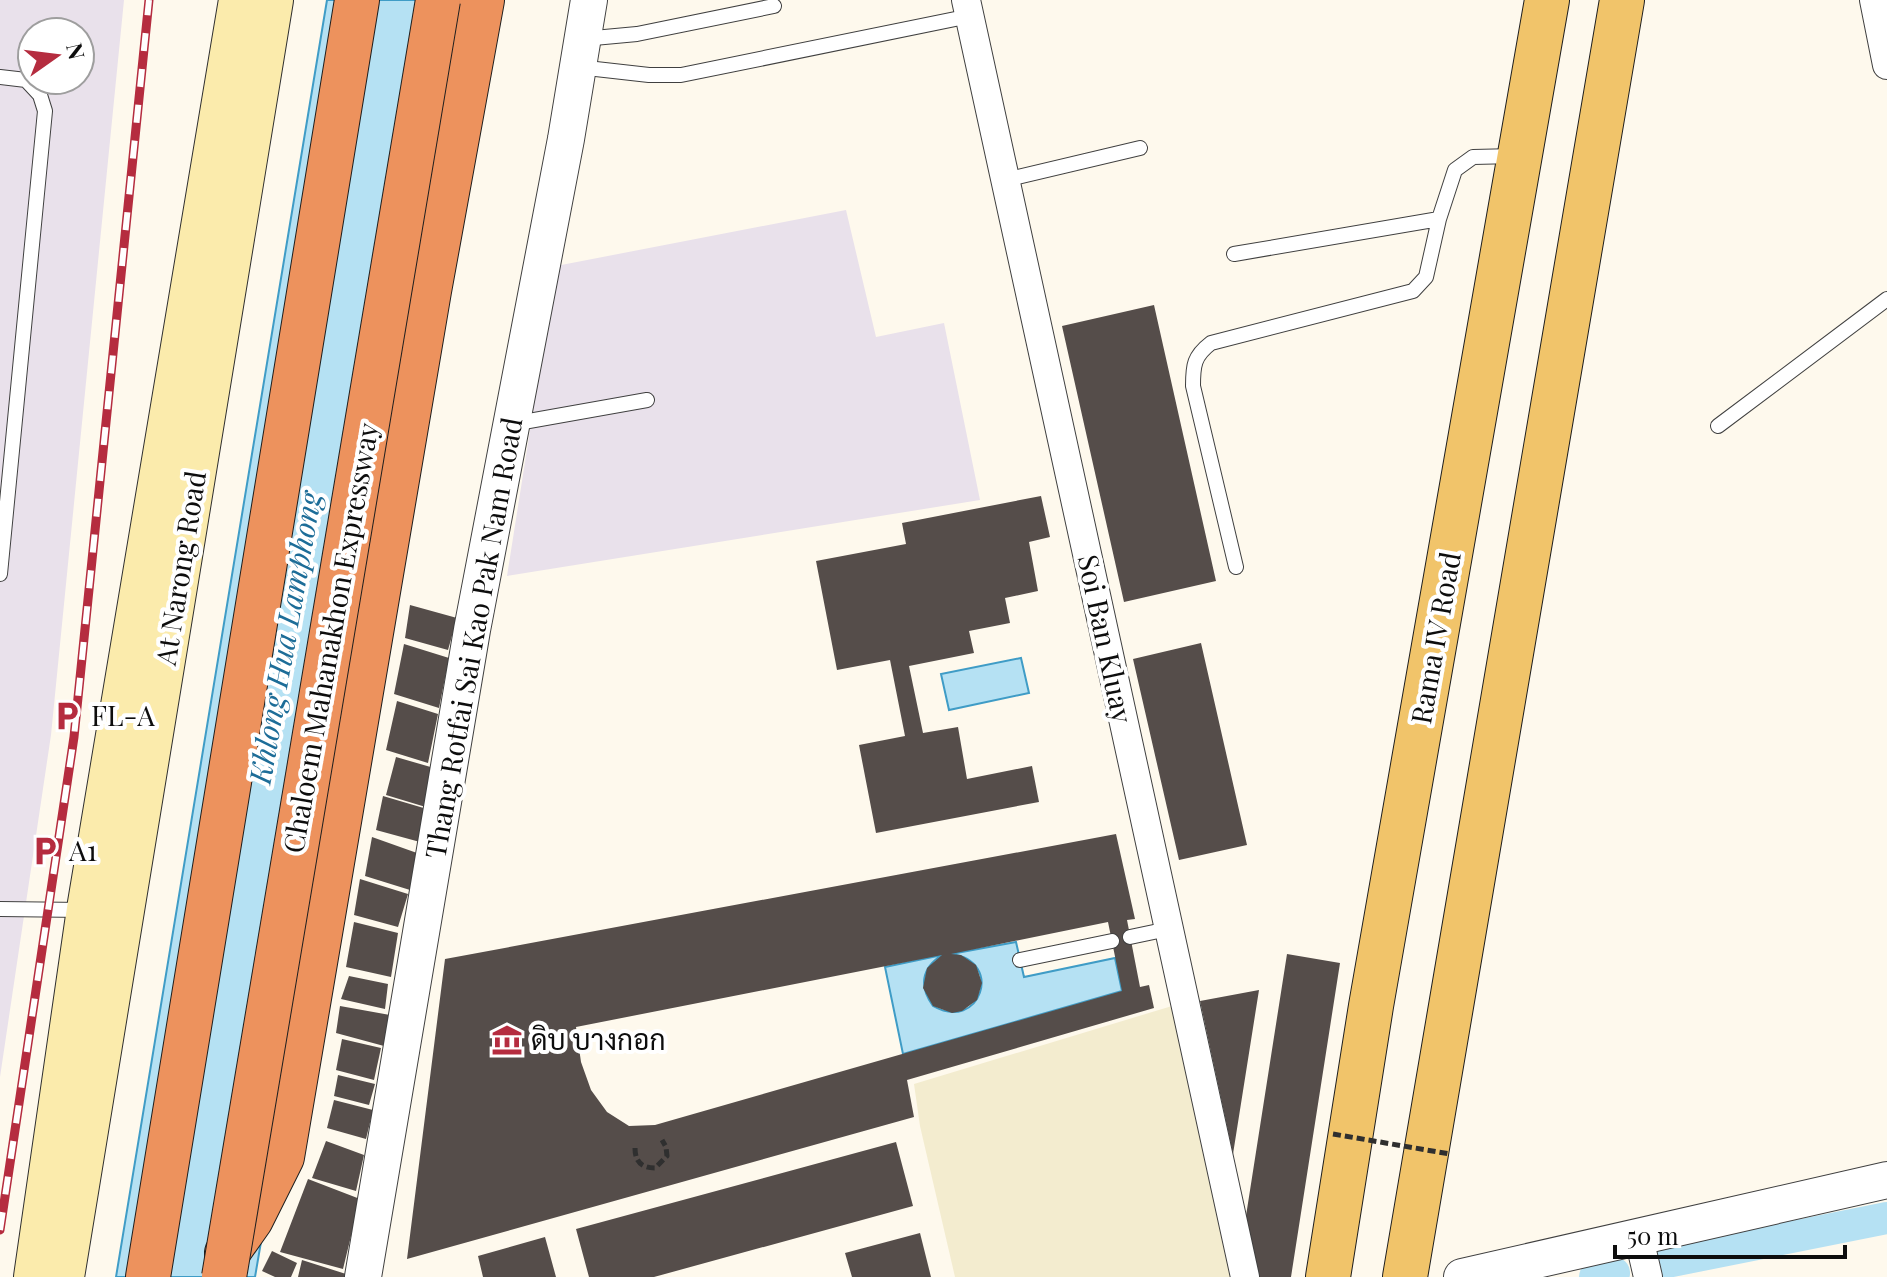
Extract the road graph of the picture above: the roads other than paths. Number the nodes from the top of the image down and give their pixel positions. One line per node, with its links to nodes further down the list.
1 (213, 0): 21 (main road)
2 (239, 0): 21 (main road, At Narong Road)
3 (273, 0): 37 (main road, At Narong Road)
4 (357, 0): 38 (highway)
5 (438, 0): 40 (highway, Chaloem Mahanakhon Expressway, bridge)
6 (482, 0): 39 (highway)
7 (589, 0): 13 (street, Thang Rotfai Sai Kao Pak Nam Road)
8 (1547, 0): 17 (main road, Rama IV Road)
9 (1622, 0): 44 (main road)
10 (1874, 0): 14 (street)
11 (774, 6): 13 (lane)
12 (968, 8): 13 (lane); 18 (street, Soi Ban Kluay)
13 (580, 53): 24 (street, Thang Rotfai Sai Kao Pak Nam Road)
14 (1887, 65)
15 (0, 77): 27 (lane)
16 (1140, 148): 18 (lane)
17 (1520, 156): 19 (lane); 43 (main road, Rama IV Road)
18 (1005, 180): 30 (street, Soi Ban Kluay)
19 (1439, 219): 20 (lane); 26 (lane)
20 (1234, 254)
21 (194, 274): 29 (main road, At Narong Road)
22 (1887, 299): 25 (lane)
23 (647, 400): 24 (lane)
24 (511, 424): 41 (street, Thang Rotfai Sai Kao Pak Nam Road)
25 (1718, 426)
26 (1236, 567)
27 (0, 574)
28 (0, 909): 29 (lane)
29 (87, 909): 36 (main road, At Narong Road)
30 (1168, 929): 31 (lane); 42 (street, Soi Ban Kluay)
31 (1130, 937)
32 (1112, 941): 33 (lane)
33 (1020, 960)
34 (1887, 1180): 35 (street)
35 (1639, 1238): 45 (street); 46 (street)
36 (34, 1277)
37 (64, 1277)
38 (148, 1277)
39 (210, 1277)
40 (224, 1277)
41 (363, 1277)
42 (1245, 1277)
43 (1328, 1277)
44 (1405, 1277)
45 (1462, 1277)
46 (1648, 1277)

